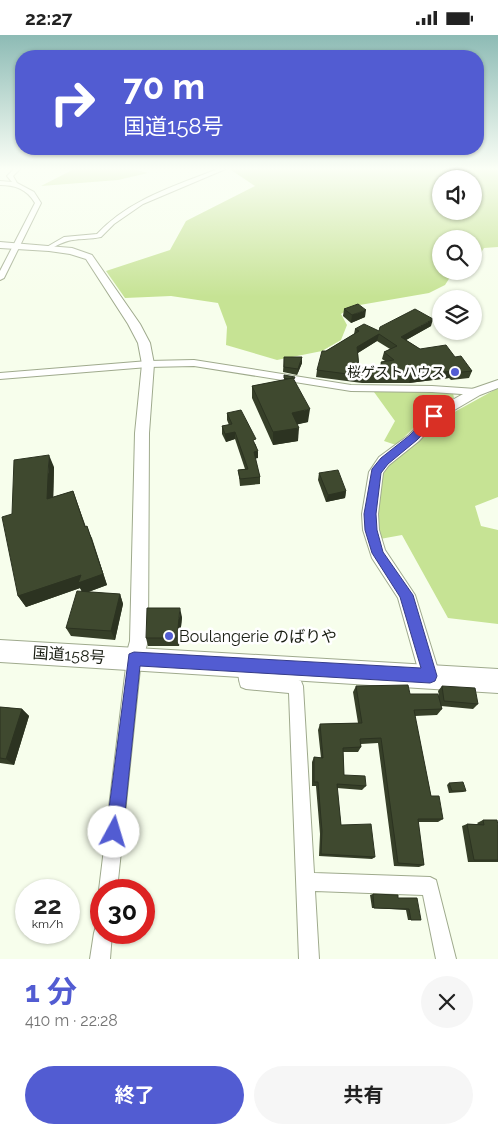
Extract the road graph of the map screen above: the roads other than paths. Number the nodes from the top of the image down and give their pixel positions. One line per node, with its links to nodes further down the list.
1 (34, 211): 4 (street)
2 (127, 211): 5 (street)
3 (0, 245): 4 (street)
4 (17, 247): 5 (street); 6 (street)
5 (49, 248): 7 (street)
6 (0, 278)
7 (148, 364): 8 (street); 10 (street); 12 (street)
8 (0, 376)
9 (498, 384): 10 (street)
10 (476, 392): 14 (street)
11 (0, 651): 12 (highway, 国道158号)
12 (134, 659): 13 (highway, 国道158号); 16 (street)
13 (245, 665): 14 (highway, 国道158号); 17 (street)
14 (430, 676): 15 (highway, 国道158号)
15 (498, 681)
16 (109, 879)
17 (306, 879): 20 (street); 21 (street)
18 (102, 944): 19 (street)
19 (100, 959)
20 (309, 959)
21 (446, 959)

